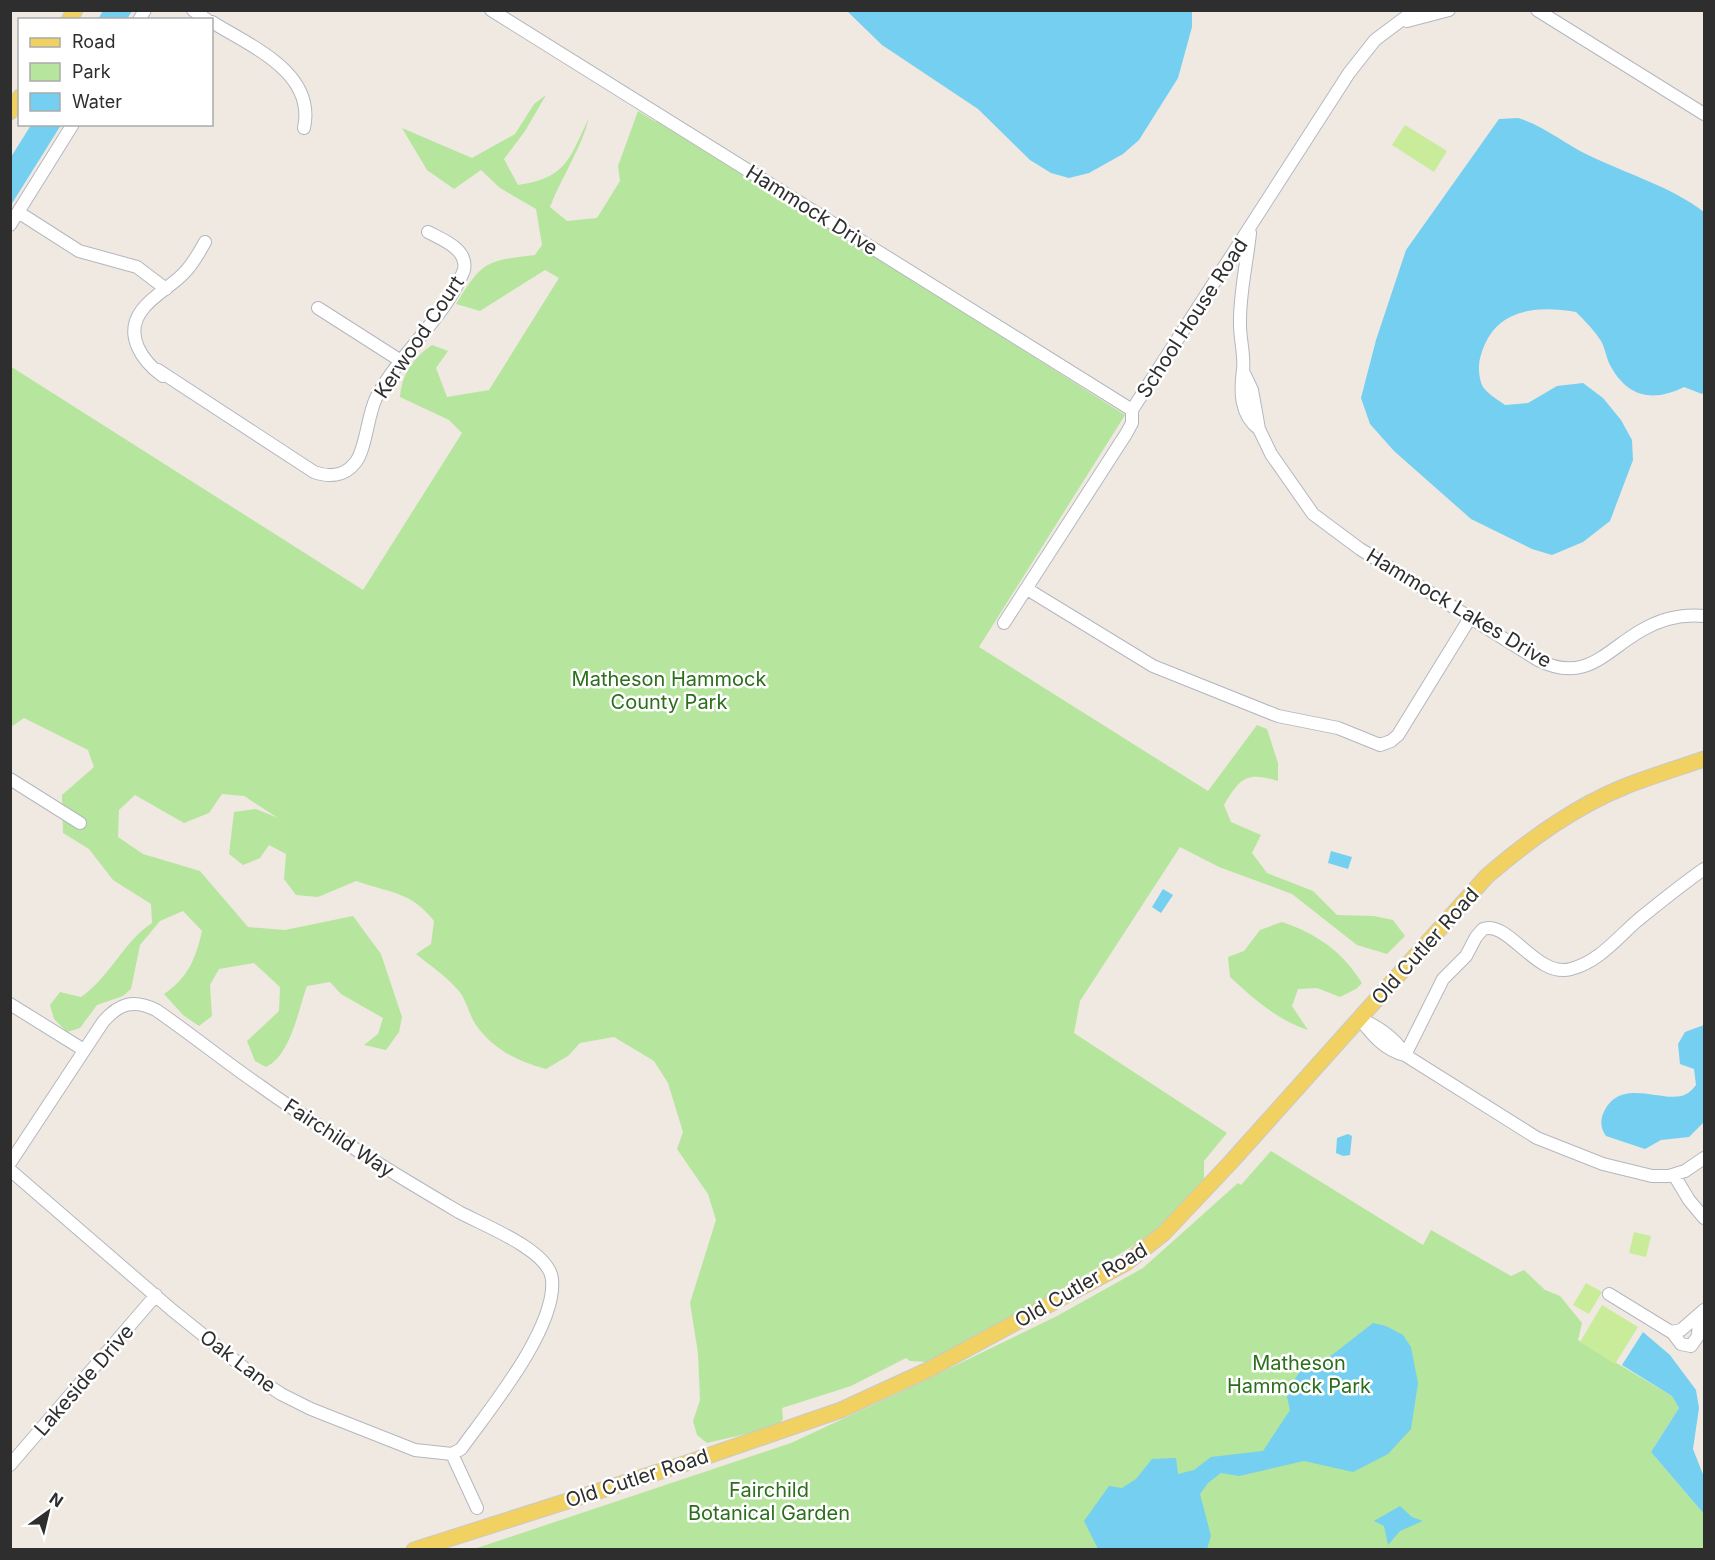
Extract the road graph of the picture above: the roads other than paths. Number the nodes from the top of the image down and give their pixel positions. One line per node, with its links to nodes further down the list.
1 (491, 10): 18 (street, Hammock Drive)
2 (1415, 10): 6 (street, School House Road)
3 (1449, 10): 6 (street, School House Road)
4 (1537, 10): 7 (street)
5 (213, 23): 9 (street)
6 (1397, 24): 12 (street, School House Road)
7 (1704, 114)
8 (72, 126): 10 (street)
9 (304, 128)
10 (18, 212): 11 (street); 15 (street)
11 (10, 225)
12 (1250, 230): 18 (street, School House Road); 21 (street, Hammock Lakes Drive)
13 (428, 232): 17 (street, Kerwood Court)
14 (205, 242): 15 (street)
15 (166, 289): 17 (street, Kerwood Court)
16 (318, 308): 17 (street)
17 (401, 361)
18 (1132, 410): 19 (street, School House Road)
19 (1027, 589): 21 (street); 22 (street, School House Road)
20 (1704, 616): 21 (street, Hammock Lakes Drive)
21 (1470, 618)
22 (1004, 623)
23 (1704, 759): 28 (main road, Old Cutler Road)
24 (10, 778): 25 (street)
25 (80, 823)
26 (1704, 870): 30 (street)
27 (10, 1004): 29 (street)
28 (1360, 1019): 30 (street); 43 (main road, Old Cutler Road)
29 (84, 1050): 32 (street); 40 (street, Fairchild Way)
30 (1405, 1055): 34 (street)
31 (1704, 1158): 34 (street)
32 (10, 1163)
33 (10, 1170): 37 (street, Oak Lane)
34 (1674, 1175): 35 (street)
35 (1704, 1218)
36 (1609, 1294): 39 (street)
37 (156, 1295): 40 (street, Oak Lane); 41 (street, Lakeside Drive)
38 (1702, 1313): 39 (street); 39 (street)
39 (1672, 1332)
40 (452, 1454): 42 (street)
41 (10, 1465)
42 (477, 1508)
43 (414, 1550)

